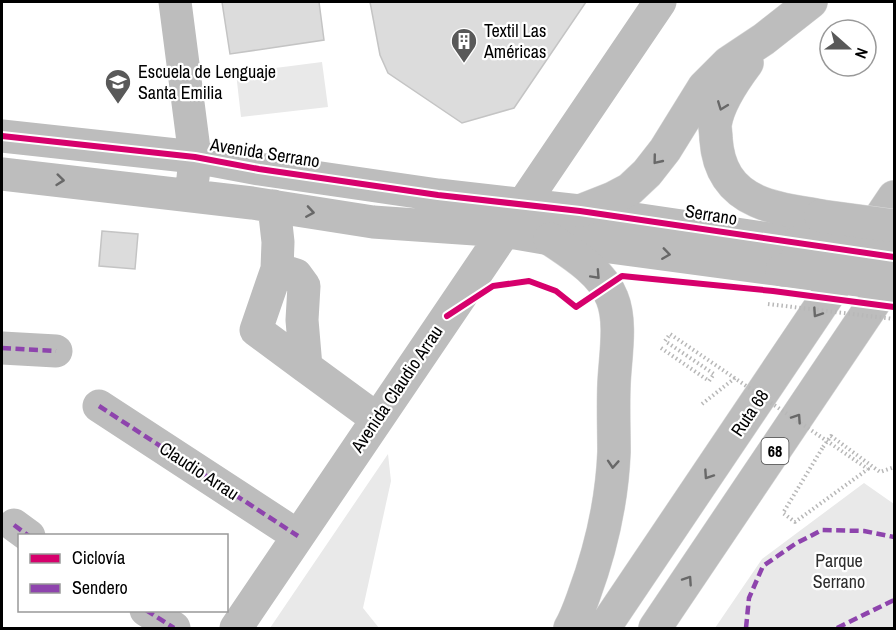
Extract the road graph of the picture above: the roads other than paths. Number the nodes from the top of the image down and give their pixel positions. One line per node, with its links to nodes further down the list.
1 (175, 2): 6 (main road)
2 (660, 2): 10 (main road, Avenida Claudio Arrau)
3 (811, 2): 4 (main road)
4 (764, 39): 12 (main road, one-way to 12); 13 (main road, one-way to 13, bridge)
5 (2, 136): 6 (main road, Avenida Serrano)
6 (195, 157): 8 (main road); 10 (main road, Avenida Serrano)
7 (2, 174): 8 (main road, one-way to 8)
8 (192, 195): 11 (main road)
9 (894, 197): 31 (main road, Ruta 68 / 68, one-way to 31)
10 (523, 204): 12 (main road, Serrano); 14 (main road, Avenida Claudio Arrau)
11 (274, 206): 14 (main road, one-way to 14); 18 (main road)
12 (580, 211): 16 (main road, Serrano)
13 (894, 226)
14 (504, 231): 15 (main road, Serrano); 25 (main road, Avenida Claudio Arrau)
15 (550, 239): 16 (main road, Serrano, one-way to 16); 30 (main road, one-way to 30)
16 (790, 257): 17 (main road, Serrano, bridge); 20 (main road, Serrano, bridge)
17 (894, 257)
18 (277, 269): 23 (main road); 23 (main road)
19 (894, 273): 32 (main road, 68, one-way to 19)
20 (894, 285)
21 (2, 348): 22 (main road)
22 (56, 351)
23 (306, 367): 25 (main road)
24 (99, 406): 26 (main road, Claudio Arrau)
25 (377, 419): 26 (main road, Avenida Claudio Arrau)
26 (298, 536): 29 (main road, Avenida Claudio Arrau)
27 (149, 612): 28 (main road)
28 (174, 628)
29 (236, 628)
30 (570, 628)
31 (604, 628)
32 (655, 628)

